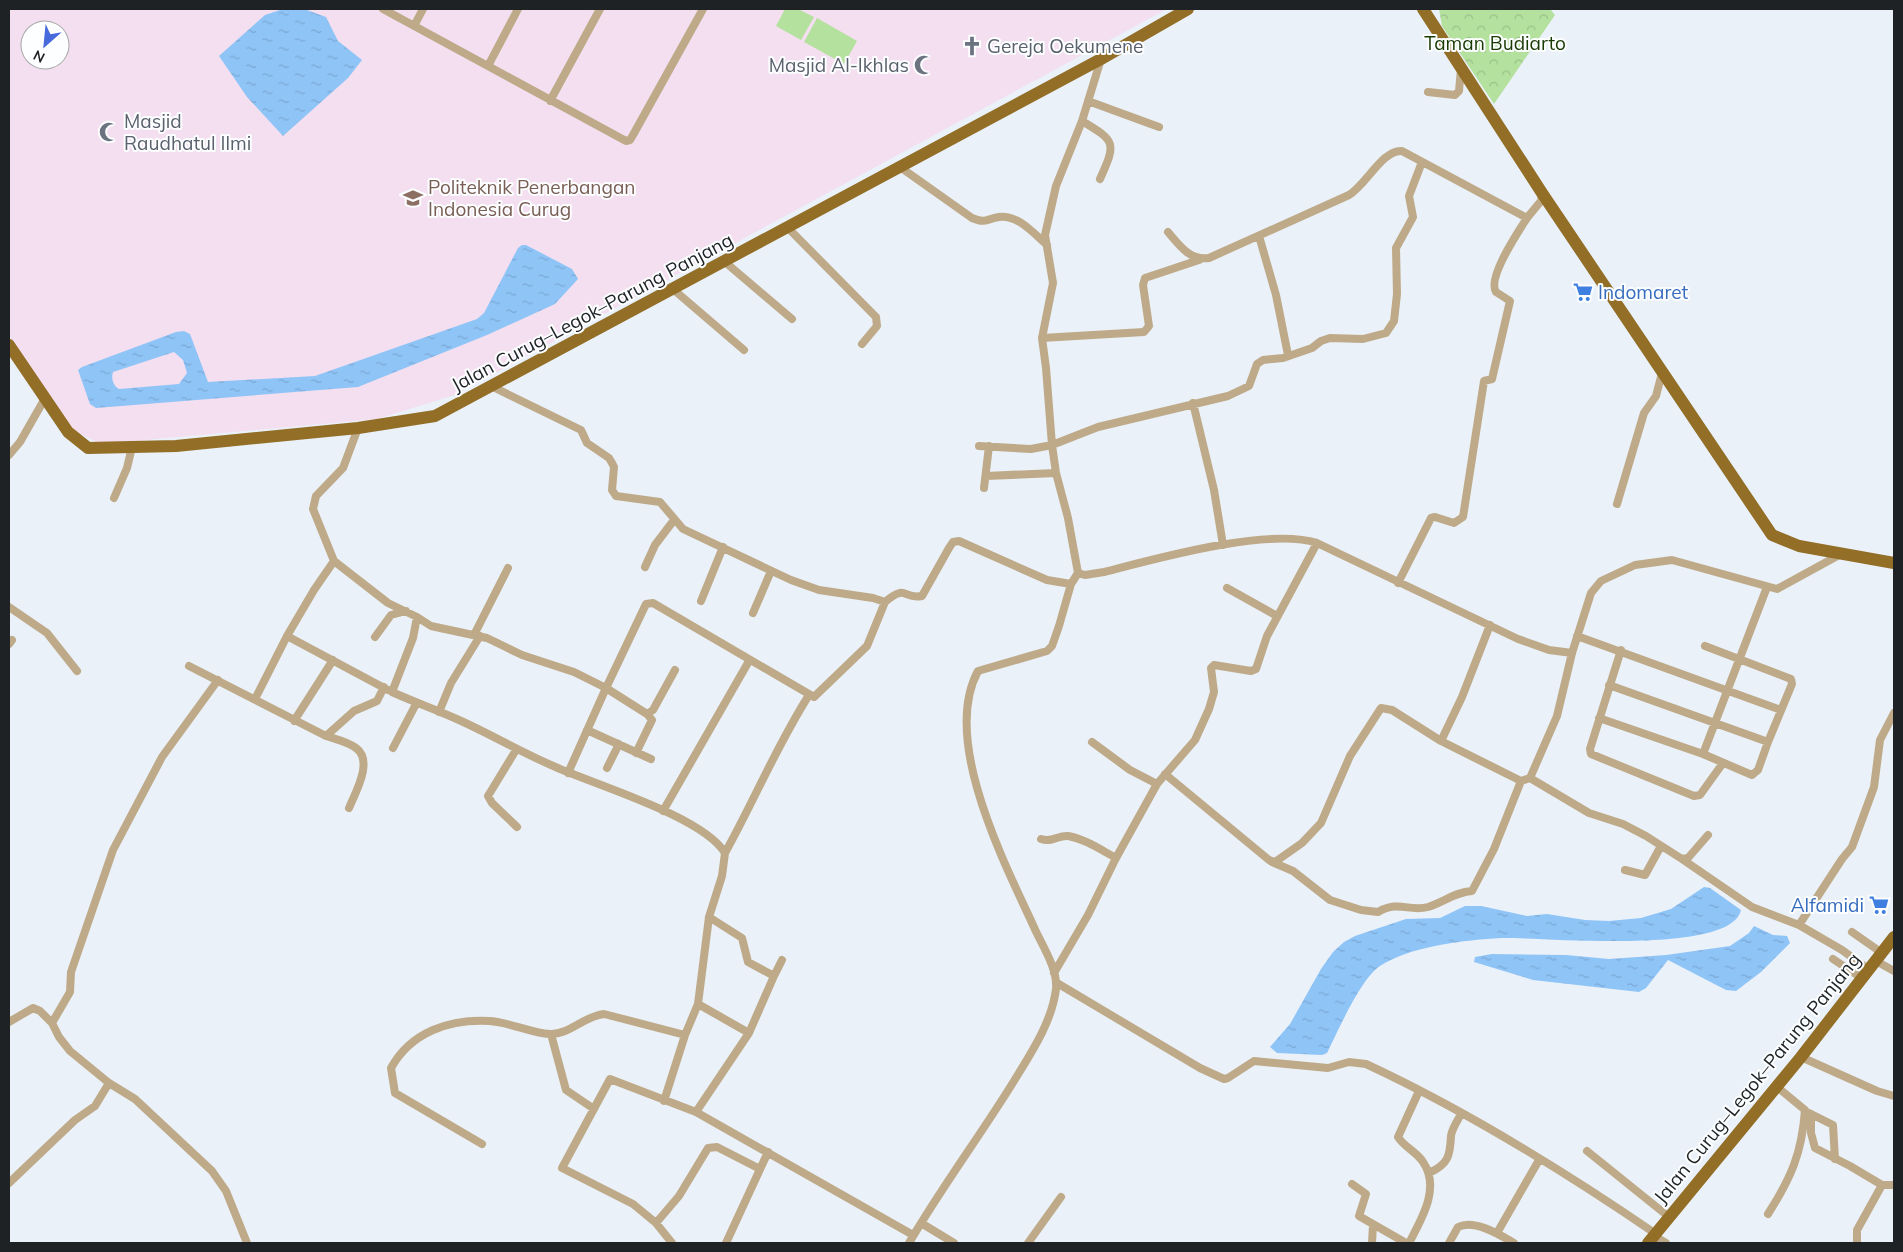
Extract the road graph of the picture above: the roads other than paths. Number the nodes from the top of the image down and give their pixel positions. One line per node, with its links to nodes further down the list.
1 (382, 9): 8 (street)
2 (423, 9): 8 (street)
3 (518, 9): 10 (street)
4 (600, 9): 13 (street)
5 (702, 9): 13 (street)
6 (1188, 9): 9 (main road, Jalan Curug–Legok–Parung Panjang)
7 (1423, 9): 11 (main road)
8 (414, 26): 10 (street)
9 (1101, 59): 14 (street); 18 (main road, Jalan Curug–Legok–Parung Panjang)
10 (488, 66): 13 (street)
11 (1462, 67): 12 (street); 20 (main road)
12 (1428, 92)
13 (550, 100)
14 (1088, 101): 15 (street); 16 (street)
15 (1082, 121): 19 (street); 25 (street)
16 (1159, 127)
17 (1422, 162): 21 (street); 24 (street); 34 (street)
18 (900, 166): 22 (main road, Jalan Curug–Legok–Parung Panjang); 25 (street)
19 (1100, 179)
20 (1542, 193): 21 (street); 35 (main road)
21 (1527, 218): 61 (street)
22 (788, 228): 27 (main road, Jalan Curug–Legok–Parung Panjang); 31 (street)
23 (1168, 232): 26 (street)
24 (1259, 236): 26 (street); 34 (street)
25 (1047, 245): 30 (street)
26 (1199, 260): 30 (street)
27 (725, 262): 28 (main road, Jalan Curug–Legok–Parung Panjang); 29 (street)
28 (674, 290): 33 (street); 36 (main road, Jalan Curug–Legok–Parung Panjang)
29 (792, 319)
30 (1042, 338): 40 (street)
31 (862, 344)
32 (9, 345): 37 (main road, Jalan Curug–Legok–Parung Panjang)
33 (744, 350)
34 (1288, 355): 38 (street)
35 (1662, 373): 49 (street); 54 (main road)
36 (493, 387): 39 (main road, Jalan Curug–Legok–Parung Panjang); 50 (street)
37 (44, 400): 43 (main road, Jalan Curug–Legok–Parung Panjang); 44 (street)
38 (1193, 403): 40 (street); 52 (street)
39 (358, 428): 43 (main road, Jalan Curug–Legok–Parung Panjang); 55 (street)
40 (1052, 445): 42 (street); 45 (street)
41 (979, 446): 42 (street)
42 (989, 446): 46 (street)
43 (132, 447): 48 (street)
44 (9, 455)
45 (1056, 473): 46 (street); 60 (street)
46 (986, 476): 47 (street)
47 (984, 488)
48 (114, 498)
49 (1617, 504)
50 (674, 520): 53 (street); 57 (street)
51 (1317, 543): 52 (street); 61 (street); 70 (street)
52 (1223, 545): 60 (street)
53 (723, 547): 59 (street); 65 (street)
54 (1840, 554): 56 (main road); 63 (street)
55 (334, 561): 68 (street); 73 (street)
56 (1894, 563)
57 (645, 567)
58 (508, 568): 74 (street)
59 (771, 571): 66 (street); 69 (street)
60 (1078, 573): 62 (street)
61 (1398, 583): 72 (street)
62 (1071, 584): 66 (street); 139 (street)
63 (1767, 587): 75 (street); 80 (street)
64 (1227, 588): 70 (street)
65 (701, 601)
66 (885, 602): 92 (street)
67 (9, 607): 85 (street)
68 (406, 611): 71 (street); 76 (street)
69 (753, 613)
70 (1277, 616): 116 (street)
71 (417, 617): 74 (street); 91 (street)
72 (1490, 625): 79 (street); 104 (street)
73 (287, 636): 81 (street); 93 (street)
74 (477, 636): 89 (street); 96 (street)
75 (1577, 636): 78 (street); 79 (street)
76 (375, 637)
77 (1705, 646): 80 (street)
78 (1620, 650): 87 (street); 90 (street)
79 (1572, 653): 117 (street)
80 (1739, 658): 90 (street); 95 (street)
81 (333, 660): 88 (street); 100 (street)
82 (749, 661): 89 (street); 92 (street); 121 (street)
83 (189, 666): 86 (street)
84 (674, 670): 98 (street)
85 (77, 671)
86 (218, 680): 93 (street); 144 (street)
87 (1609, 685): 99 (street); 101 (street)
88 (384, 687): 91 (street); 103 (street)
89 (606, 688): 98 (street); 102 (street)
90 (1728, 690): 95 (street); 101 (street)
91 (392, 692): 94 (street)
92 (809, 695): 126 (street)
93 (255, 699): 100 (street)
94 (416, 704): 96 (street); 108 (street)
95 (1781, 710): 106 (street)
96 (440, 712): 109 (street)
97 (1894, 713): 132 (street)
98 (647, 714): 110 (street)
99 (1599, 718): 111 (street); 113 (street)
100 (294, 721): 103 (street)
101 (1714, 721): 106 (street); 111 (street)
102 (587, 730): 107 (street); 115 (street)
103 (326, 736): 120 (street)
104 (1441, 741): 118 (street); 129 (street)
105 (1092, 742): 119 (street)
106 (1768, 742): 113 (street)
107 (619, 744): 110 (street); 114 (street)
108 (392, 748)
109 (516, 750): 115 (street); 122 (street)
110 (636, 753): 112 (street)
111 (1703, 754): 113 (street)
112 (651, 759)
113 (1723, 763)
114 (608, 768)
115 (568, 773): 121 (street)
116 (1165, 774): 119 (street); 129 (street)
117 (1530, 778): 118 (street); 125 (street)
118 (1521, 781): 129 (street)
119 (1157, 784): 127 (street)
120 (349, 808)
121 (663, 811): 126 (street)
122 (517, 827)
123 (1708, 835): 128 (street)
124 (1041, 838): 127 (street)
125 (1661, 846): 128 (street); 130 (street)
126 (725, 853): 131 (street)
127 (1116, 858): 139 (street)
128 (1682, 860): 132 (street)
129 (1272, 862)
130 (1625, 870)
131 (709, 917): 140 (street); 142 (street)
132 (1799, 925): 137 (street)
133 (1852, 932): 137 (street)
134 (1894, 937): 137 (main road, Jalan Curug–Legok–Parung Panjang)
135 (1833, 959): 137 (street)
136 (782, 960): 140 (street)
137 (1872, 965): 138 (street); 148 (main road, Jalan Curug–Legok–Parung Panjang)
138 (1894, 971)
139 (1054, 972): 141 (street)
140 (774, 976): 145 (street)
141 (1056, 983): 151 (street); 173 (street)
142 (698, 1004): 145 (street); 147 (street)
143 (9, 1022): 144 (street)
144 (52, 1022): 149 (street)
145 (749, 1033): 155 (street)
146 (551, 1034): 147 (street); 154 (street); 158 (street)
147 (685, 1035): 153 (street)
148 (1801, 1057): 150 (main road, Jalan Curug–Legok–Parung Panjang); 152 (street)
149 (109, 1083): 165 (street); 178 (street)
150 (1776, 1086): 156 (street); 171 (main road, Jalan Curug–Legok–Parung Panjang)
151 (1419, 1091): 157 (street); 164 (street)
152 (1894, 1096)
153 (664, 1101): 154 (street); 155 (street)
154 (594, 1109): 172 (street)
155 (696, 1112): 160 (street)
156 (1808, 1112): 161 (street); 161 (street); 170 (street)
157 (1461, 1114): 162 (street); 164 (street)
158 (482, 1144)
159 (1587, 1151): 171 (street)
160 (768, 1152): 163 (street); 176 (street)
161 (1835, 1159): 167 (street)
162 (1540, 1160): 175 (street); 177 (street)
163 (760, 1169): 172 (street); 180 (street)
164 (1429, 1173): 185 (street)
165 (9, 1183)
166 (1352, 1184): 174 (street)
167 (1882, 1185): 168 (street); 189 (street)
168 (1894, 1185)
169 (1061, 1197): 183 (street)
170 (1768, 1214)
171 (1669, 1217): 177 (main road, Jalan Curug–Legok–Parung Panjang)
172 (656, 1223): 179 (street)
173 (921, 1223): 176 (street); 182 (street)
174 (1373, 1225): 184 (street); 185 (street)
175 (1497, 1233): 186 (street); 187 (street)
176 (913, 1235): 181 (street)
177 (1653, 1238): 188 (street)
178 (247, 1243)
179 (672, 1243)
180 (726, 1243)
181 (909, 1243)
182 (954, 1243)
183 (1028, 1243)
184 (1372, 1243)
185 (1407, 1243)
186 (1449, 1243)
187 (1514, 1243)
188 (1666, 1243)
189 (1857, 1243)

